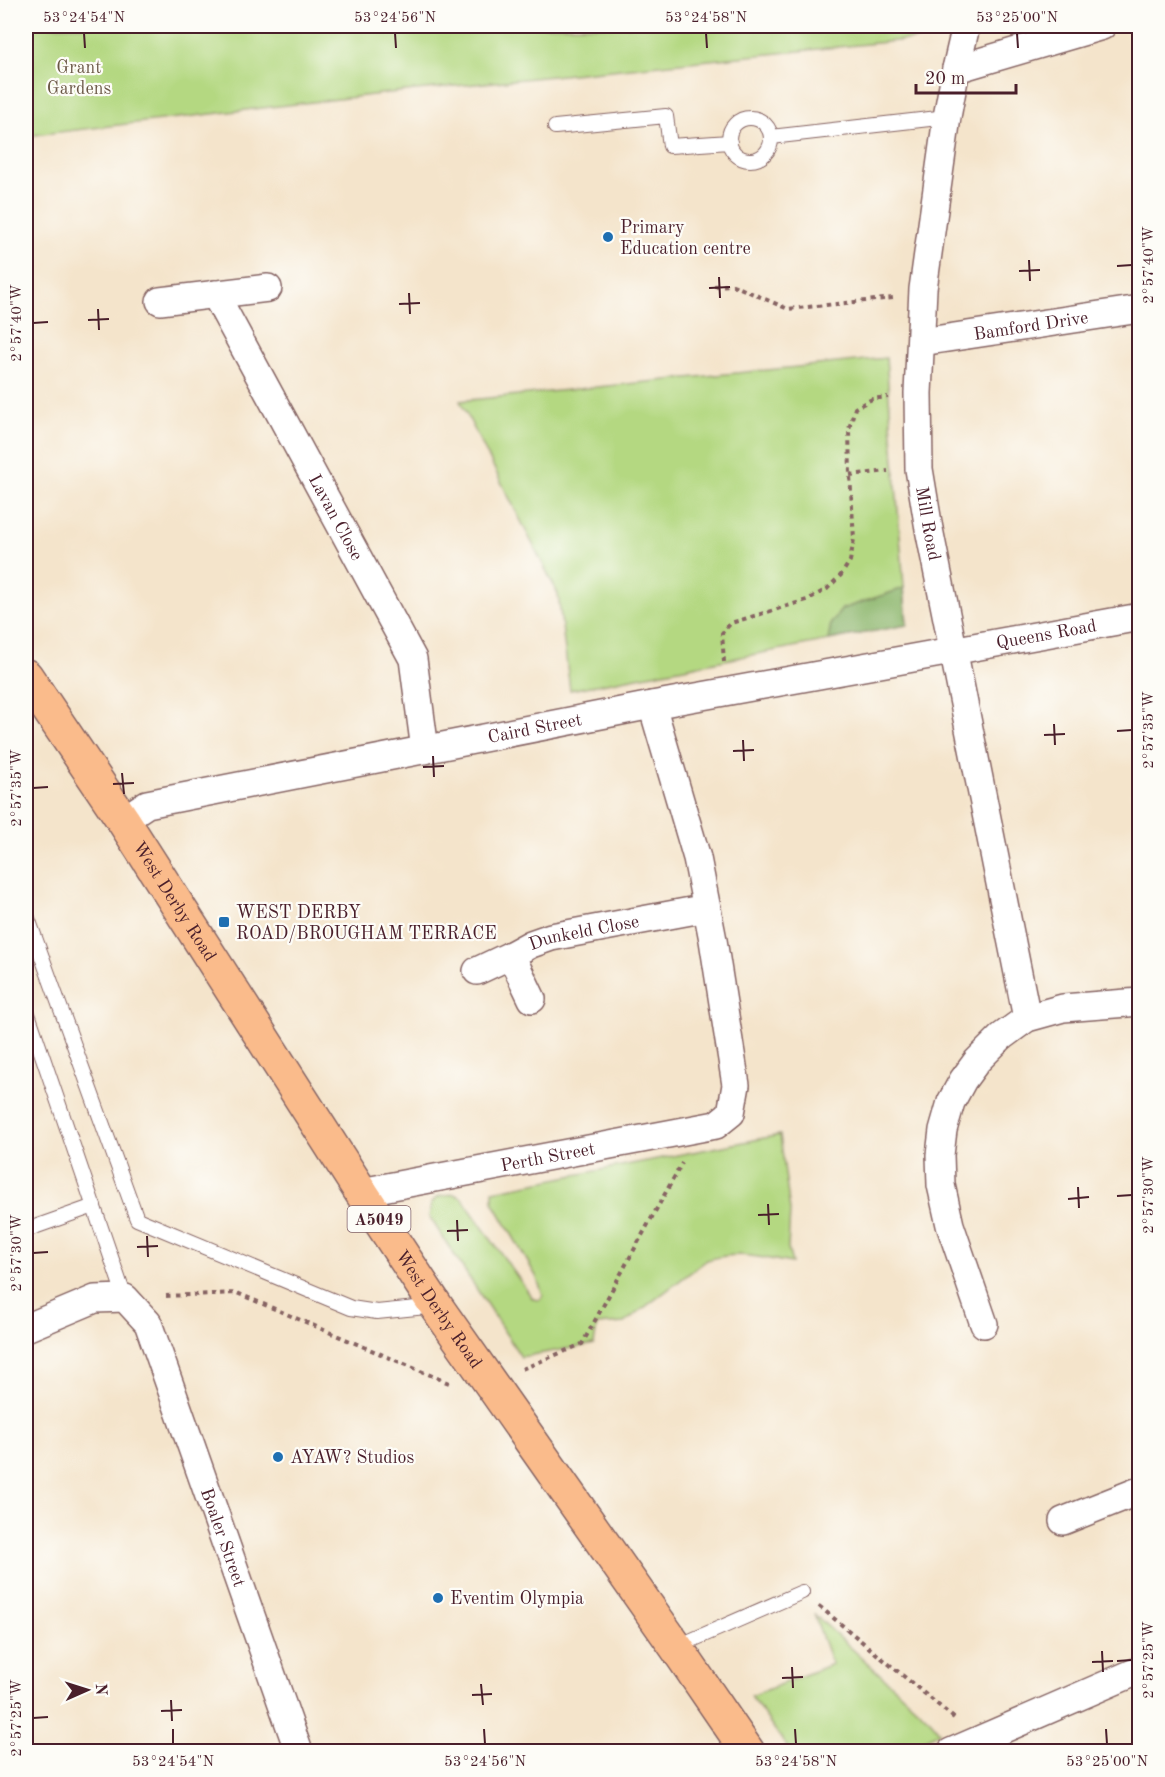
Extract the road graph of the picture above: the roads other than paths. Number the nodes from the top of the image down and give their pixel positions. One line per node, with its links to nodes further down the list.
1 (966, 26): 3 (street, Mill Road)
2 (1102, 26): 3 (street)
3 (956, 69): 4 (street, Mill Road)
4 (947, 117): 6 (lane); 12 (street, Mill Road)
5 (555, 127): 7 (lane)
6 (771, 137): 7 (lane); 7 (lane)
7 (730, 142)
8 (268, 288): 9 (street)
9 (215, 294): 10 (street); 17 (street, Lavan Close)
10 (160, 301)
11 (1140, 309): 12 (street, Bamford Drive)
12 (921, 342): 14 (street, Mill Road)
13 (1140, 617): 14 (street, Queens Road)
14 (952, 650): 16 (street, Caird Street); 26 (street, Mill Road)
15 (26, 676): 18 (highway, West Derby Road / A5049)
16 (652, 705): 17 (street, Caird Street); 19 (street)
17 (426, 750): 18 (street, Caird Street)
18 (123, 820): 27 (highway, West Derby Road / A5049)
19 (707, 908): 21 (street, Dunkeld Close); 27 (street, Perth Street)
20 (26, 913): 31 (lane)
21 (511, 955): 22 (street); 23 (street, Dunkeld Close)
22 (477, 971)
23 (532, 999)
24 (1140, 1002): 26 (street)
25 (26, 1008): 28 (lane)
26 (1027, 1018): 32 (street)
27 (361, 1192): 31 (highway, West Derby Road / A5049)
28 (94, 1206): 29 (lane); 30 (lane)
29 (26, 1230)
30 (125, 1298): 33 (street); 40 (street, Boaler Street)
31 (436, 1306): 37 (highway, West Derby Road / A5049)
32 (984, 1324)
33 (26, 1328)
34 (1140, 1494): 35 (street)
35 (1063, 1521)
36 (802, 1592): 37 (lane)
37 (676, 1647): 41 (highway, West Derby Road / A5049)
38 (1140, 1670): 39 (street)
39 (982, 1745): 42 (street)
40 (299, 1752)
41 (748, 1752)
42 (951, 1752)

